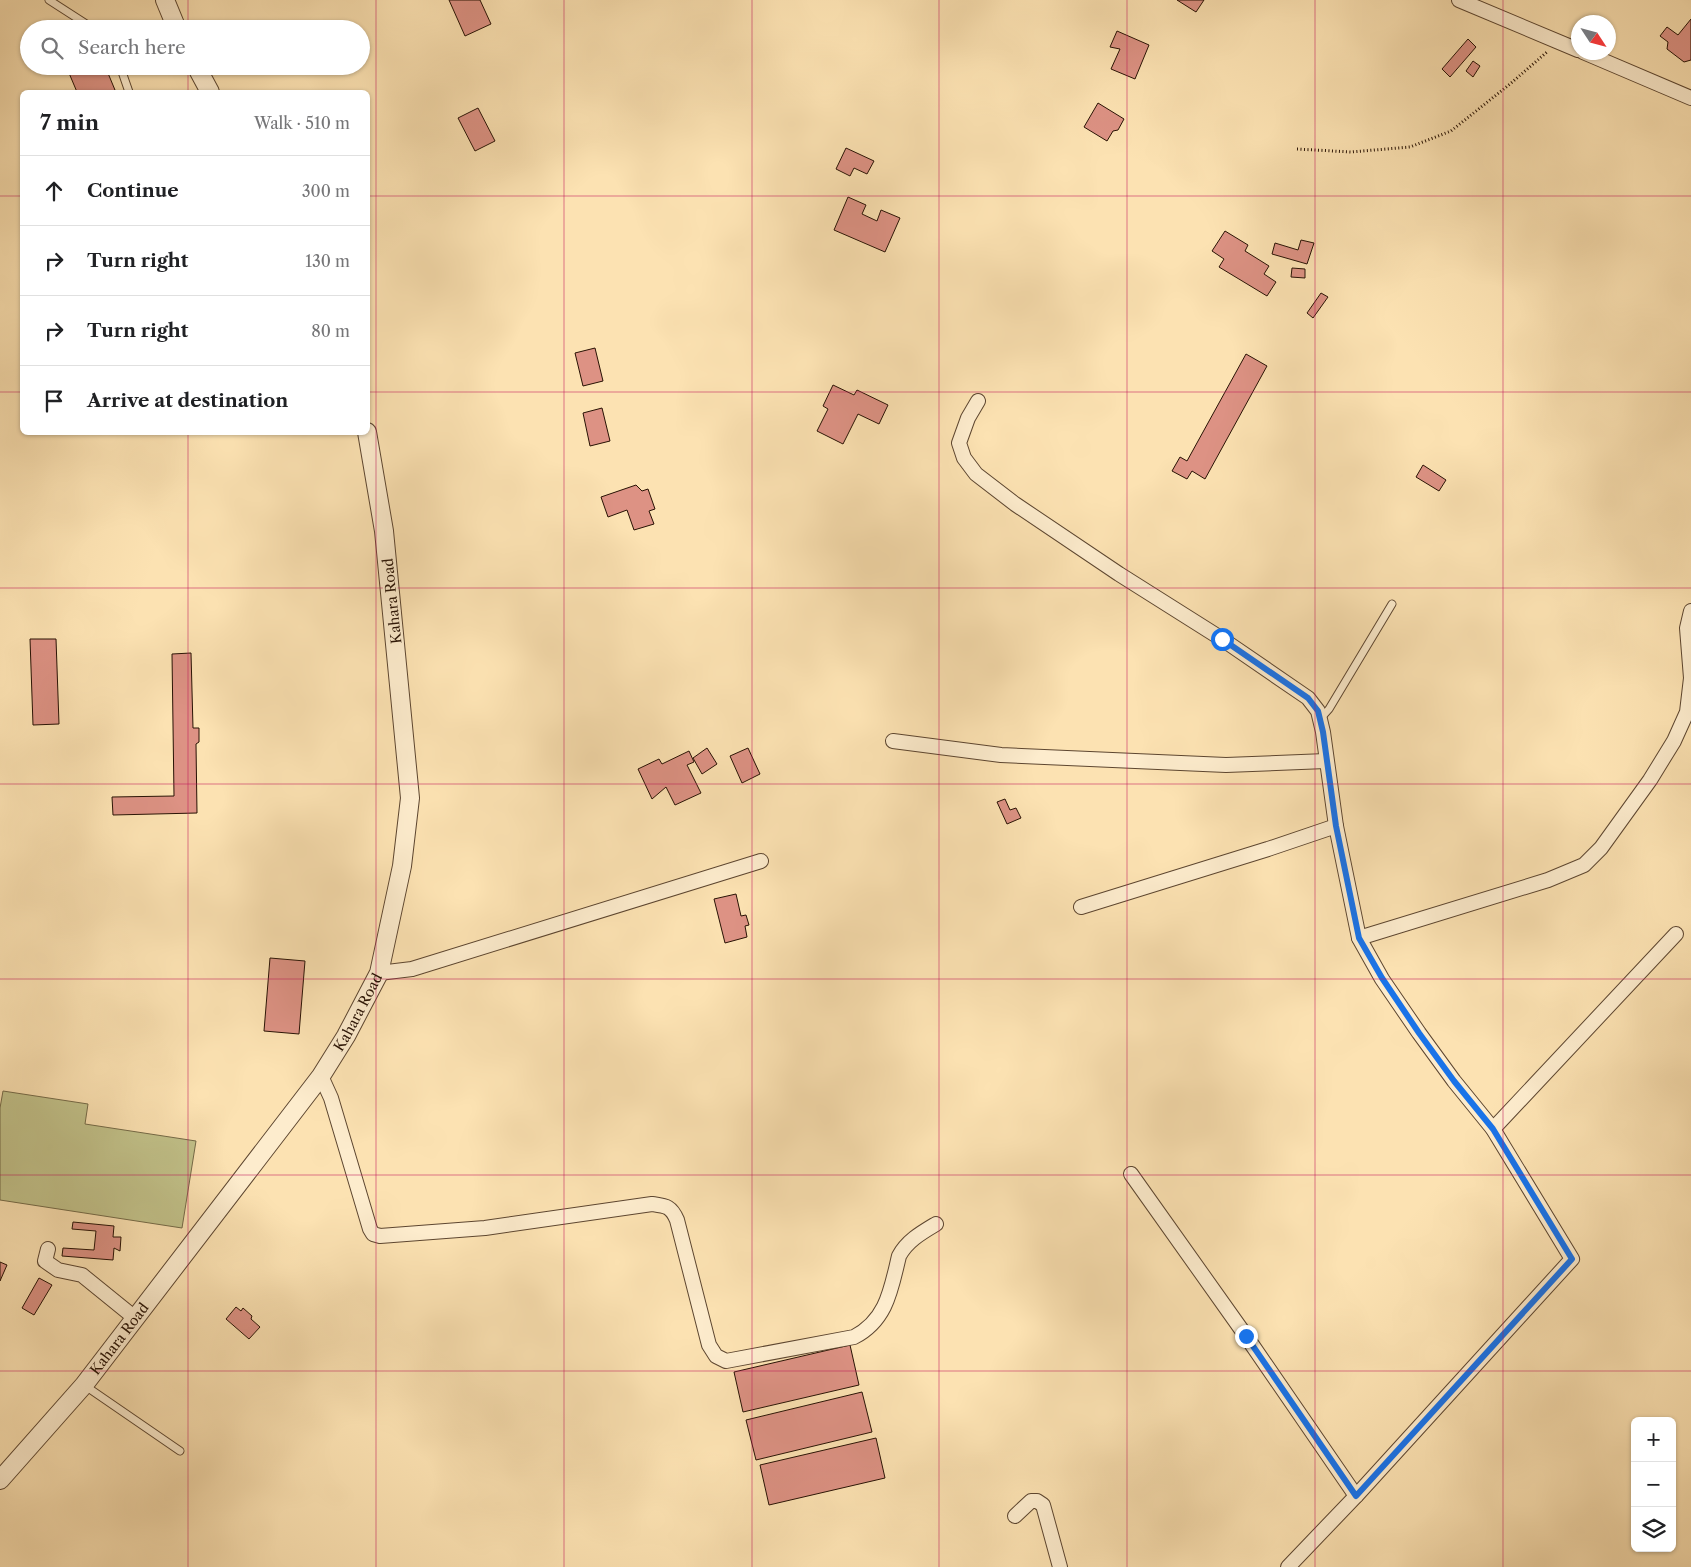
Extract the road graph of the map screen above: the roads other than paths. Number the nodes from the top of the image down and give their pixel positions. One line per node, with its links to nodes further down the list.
1 (49, 0): 4 (lane)
2 (165, 0): 5 (street)
3 (1459, 0): 6 (street)
4 (80, 20)
5 (173, 20)
6 (1571, 47)
7 (1602, 60): 12 (street)
8 (123, 75): 10 (lane)
9 (201, 75): 11 (street)
10 (128, 90)
11 (209, 90)
12 (1691, 98)
13 (978, 401): 17 (street)
14 (368, 435): 25 (street, Kahara Road)
15 (1392, 604): 17 (lane)
16 (1691, 611): 24 (street)
17 (1320, 719): 19 (street)
18 (892, 741): 19 (street)
19 (1326, 761): 20 (street)
20 (1336, 826): 22 (street); 24 (street)
21 (761, 861): 25 (street)
22 (1081, 907)
23 (1676, 934): 27 (street)
24 (1359, 938): 27 (street)
25 (379, 973): 26 (street, Kahara Road)
26 (321, 1076): 29 (street); 31 (street, Kahara Road)
27 (1493, 1129): 35 (street)
28 (1131, 1174): 35 (street)
29 (936, 1224)
30 (48, 1249): 31 (street)
31 (135, 1318): 32 (street, Kahara Road)
32 (84, 1385): 33 (lane); 34 (street, Kahara Road)
33 (180, 1451)
34 (0, 1480)
35 (1356, 1496): 38 (street)
36 (1015, 1516): 37 (street)
37 (1060, 1567)
38 (1288, 1567)

